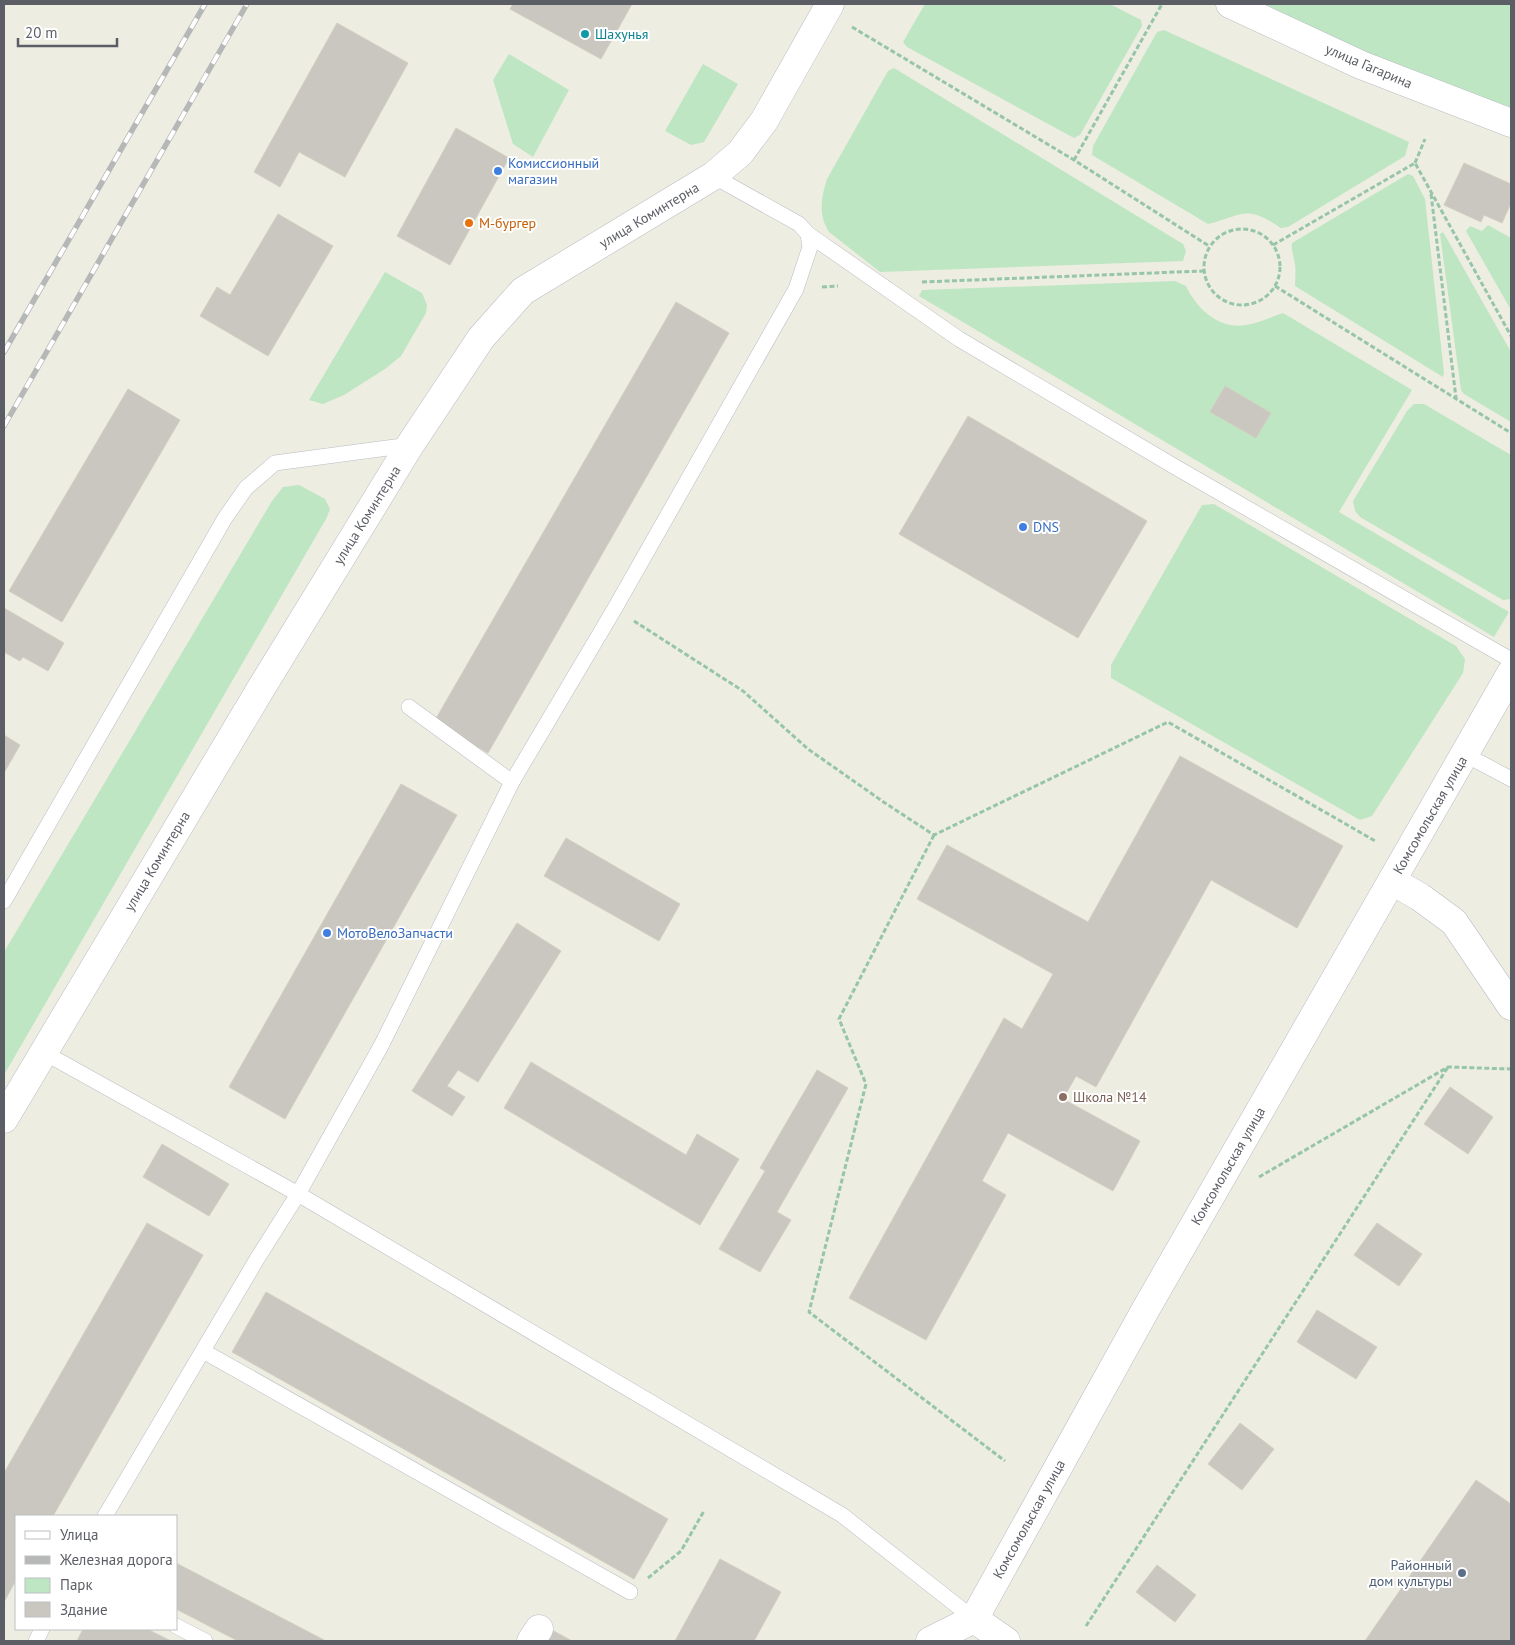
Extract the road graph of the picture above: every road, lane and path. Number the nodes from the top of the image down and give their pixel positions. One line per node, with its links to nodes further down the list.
1 (1162, 4): 6 (path)
2 (1230, 4): 4 (street, улица Гагарина)
3 (828, 7): 6 (path); 8 (street, улица Коминтерна)
4 (1511, 124)
5 (1426, 139): 7 (path)
6 (1074, 160): 11 (path)
7 (1415, 163): 9 (path); 12 (path)
8 (713, 176): 10 (lane); 20 (street, улица Коминтерна)
9 (1430, 191): 17 (path); 18 (path)
10 (808, 234): 14 (lane); 16 (lane)
11 (1209, 246): 12 (path); 13 (path)
12 (1274, 246): 15 (path)
13 (1203, 271): 14 (path); 15 (path)
14 (880, 284): 16 (path); 22 (lane)
15 (1275, 286): 18 (path)
16 (796, 288): 21 (lane)
17 (1511, 336)
18 (1456, 398): 19 (path)
19 (1511, 433)
20 (410, 445): 31 (lane); 33 (street, улица Коминтерна)
21 (615, 608): 27 (lane); 28 (path)
22 (1511, 660)
23 (1511, 673): 25 (street, Комсомольская улица)
24 (409, 707): 27 (lane)
25 (1466, 755): 26 (lane); 30 (street, Комсомольская улица)
26 (1511, 780)
27 (512, 782): 38 (lane)
28 (934, 835): 29 (path); 40 (path)
29 (1377, 842)
30 (1392, 881): 32 (street); 44 (street, Комсомольская улица)
31 (4, 901)
32 (1511, 1006)
33 (43, 1052): 36 (street, улица Коминтерна); 38 (lane)
34 (1448, 1067): 35 (path); 37 (path); 45 (path)
35 (1511, 1070)
36 (4, 1119)
37 (1254, 1180)
38 (298, 1194): 39 (lane); 44 (lane)
39 (203, 1351): 42 (lane); 43 (lane)
40 (1005, 1461)
41 (704, 1511): 43 (path)
42 (106, 1515)
43 (630, 1592)
44 (974, 1618): 48 (street); 49 (street)
45 (1086, 1626)
46 (178, 1627): 47 (lane)
47 (205, 1641)
48 (930, 1641)
49 (1006, 1641)

